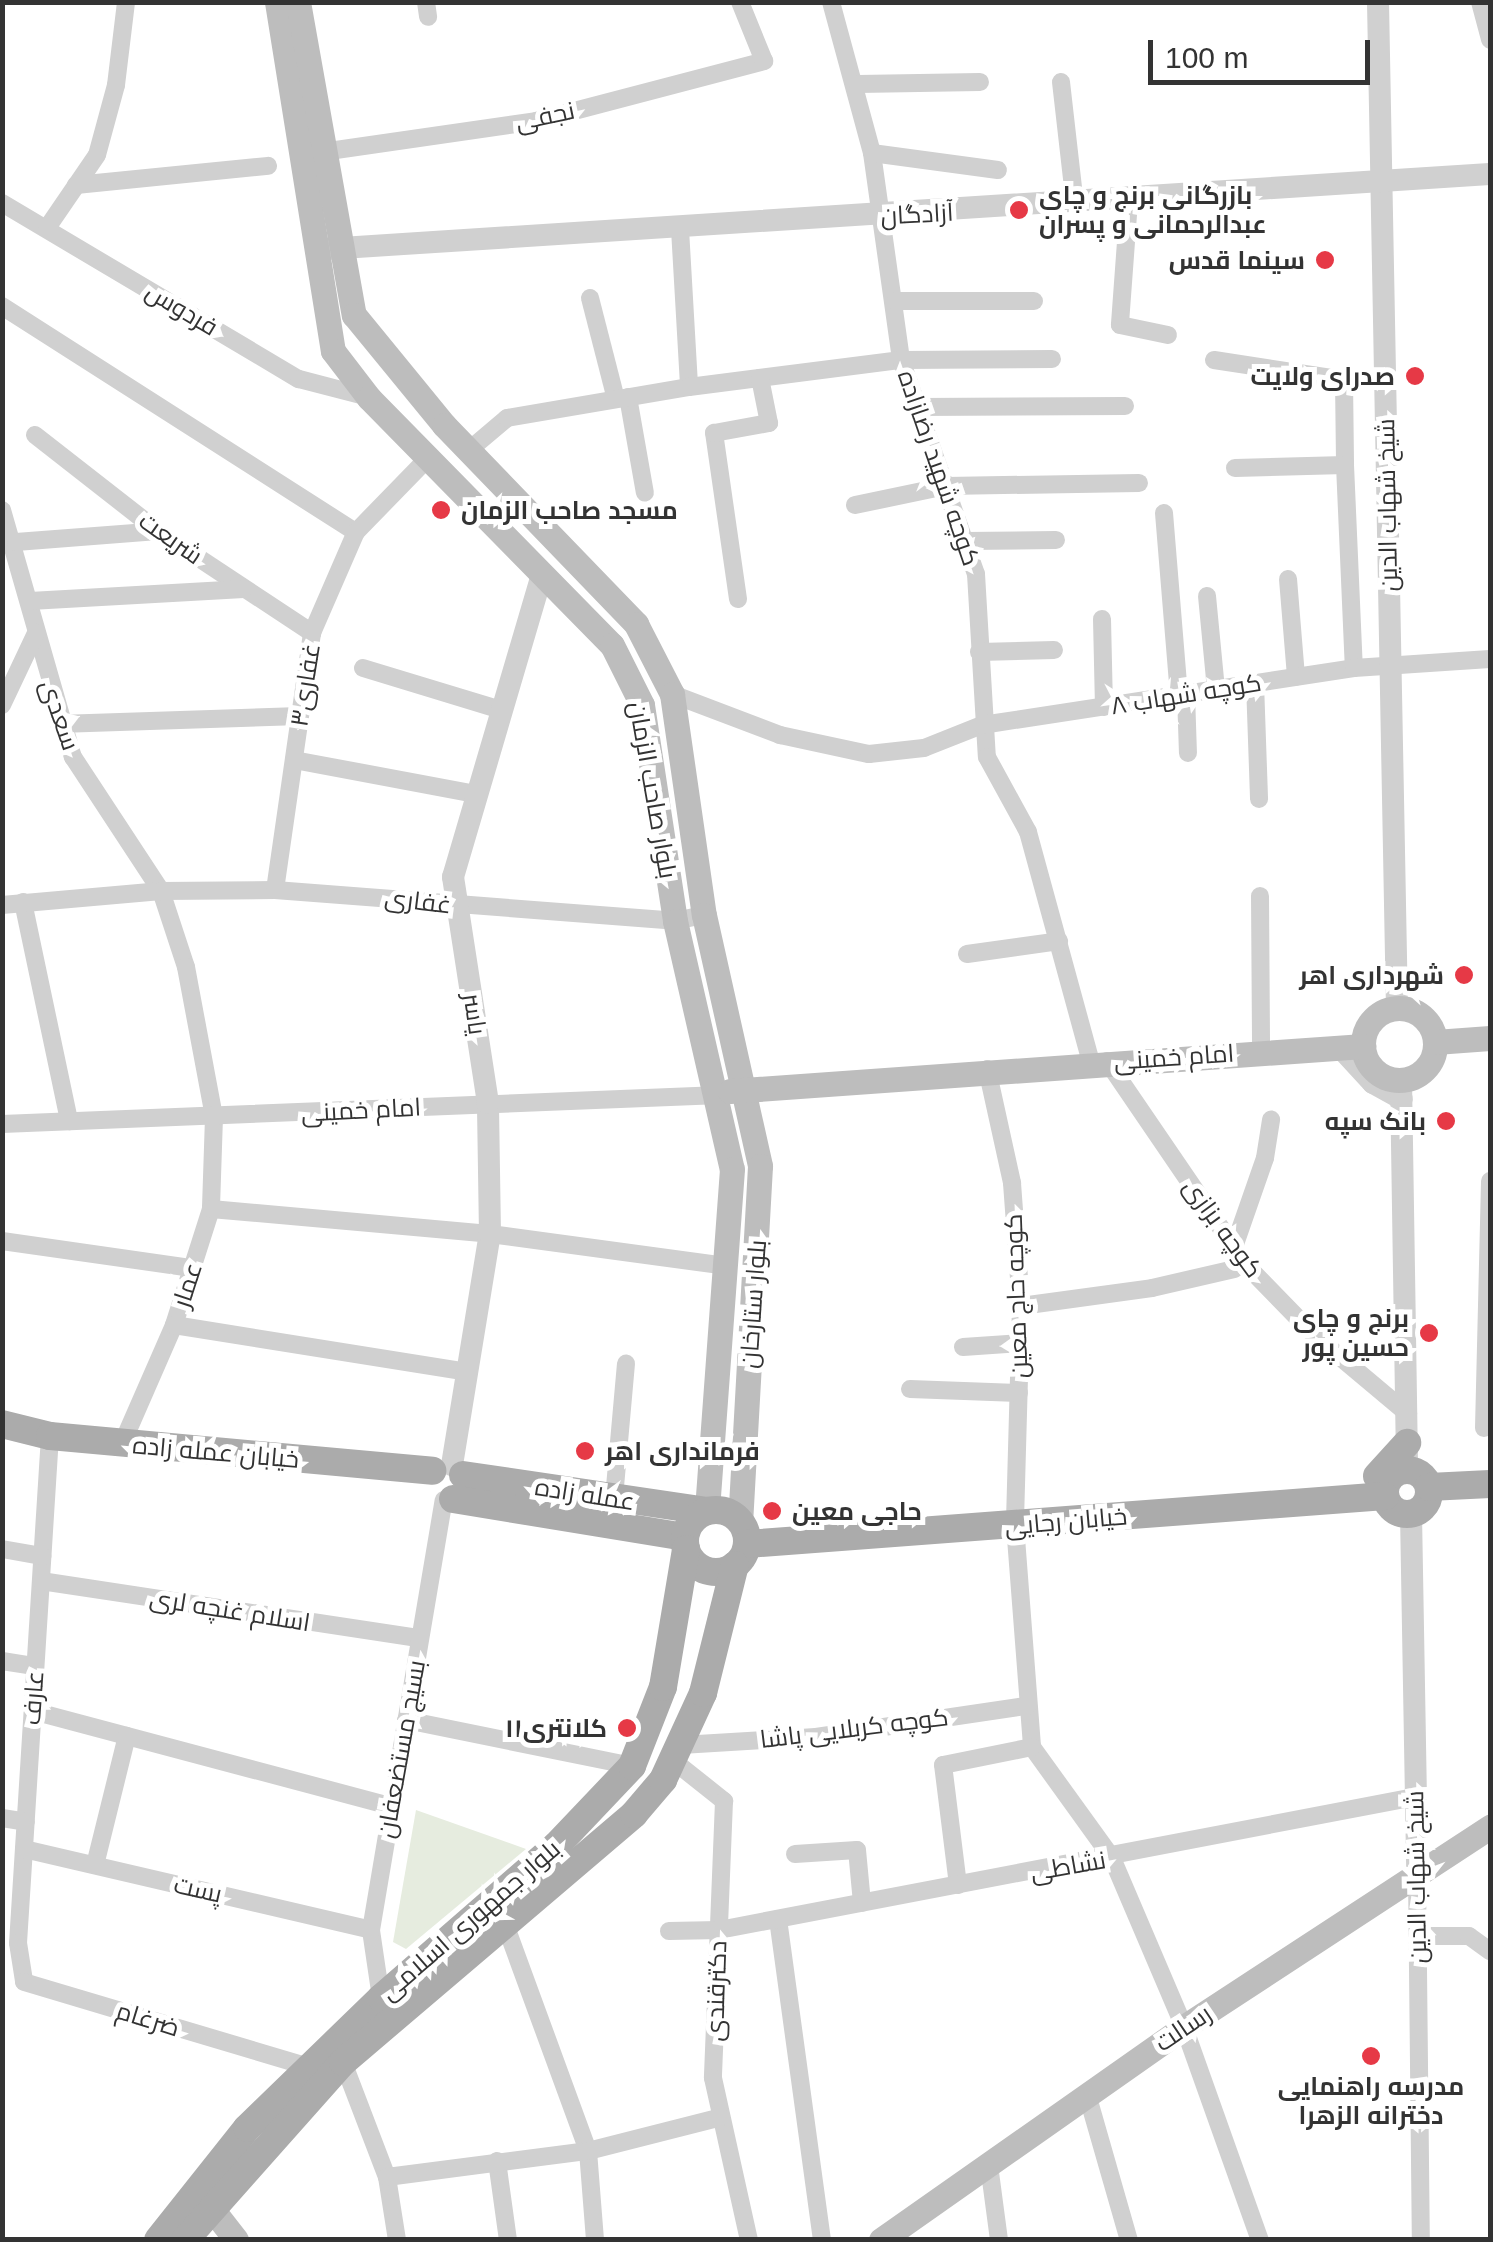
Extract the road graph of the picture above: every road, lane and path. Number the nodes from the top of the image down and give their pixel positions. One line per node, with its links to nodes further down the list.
1 (126, 2): 18 (street)
2 (278, 2): 26 (main road, بلوار صاحب الزمان)
3 (298, 2): 12 (main road, بلوار صاحب الزمان)
4 (740, 2): 12 (street, نجفی)
5 (831, 2): 11 (street, کوچه شهید رضازاده)
6 (1378, 2): 17 (street, شیخ شهاب الدین)
7 (1480, 2): 8 (street)
8 (1490, 40)
9 (980, 82): 11 (street)
10 (1061, 82): 21 (street)
11 (858, 84): 13 (street, کوچه شهید رضازاده)
12 (322, 152): 25 (main road, بلوار صاحب الزمان)
13 (872, 152): 15 (street); 22 (street, کوچه شهید رضازاده)
14 (268, 166): 18 (street)
15 (998, 170)
16 (1490, 174): 17 (street, آزادگان)
17 (1382, 182): 19 (street, آزادگان); 69 (street, شیخ شهاب الدین)
18 (76, 185): 23 (street)
19 (1129, 201): 21 (street, آزادگان); 31 (street)
20 (2, 204): 23 (street, فردوس)
21 (1076, 205): 22 (street, آزادگان)
22 (882, 215): 24 (street, آزادگان); 28 (street, کوچه شهید رضازاده)
23 (46, 228): 37 (street, فردوس)
24 (680, 229): 25 (street, آزادگان); 36 (street)
25 (342, 247): 26 (street, آزادگان); 42 (main road, بلوار صاحب الزمان)
26 (315, 250): 37 (main road, بلوار صاحب الزمان)
27 (590, 298): 38 (street)
28 (896, 301): 29 (street); 33 (street, کوچه شهید رضازاده)
29 (1034, 301)
30 (2, 306): 53 (street)
31 (1168, 334)
32 (1052, 359): 33 (street)
33 (901, 360): 35 (street); 40 (street, کوچه شهید رضازاده)
34 (1214, 360): 44 (street)
35 (760, 378): 36 (street); 61 (street)
36 (689, 387): 38 (street)
37 (369, 398): 43 (main road, بلوار صاحب الزمان)
38 (622, 398): 42 (street); 48 (street)
39 (1126, 406): 40 (street)
40 (918, 407): 47 (street, کوچه شهید رضازاده)
41 (35, 435): 52 (street, شریعت)
42 (468, 451): 75 (main road, بلوار صاحب الزمان)
43 (428, 457): 53 (street, غفاری۳); 57 (main road, بلوار صاحب الزمان)
44 (1345, 465): 45 (street); 71 (street)
45 (1235, 468)
46 (1139, 483): 47 (street)
47 (946, 486): 49 (street); 54 (street, کوچه شهید رضازاده)
48 (645, 492)
49 (855, 505)
50 (1164, 513): 76 (street)
51 (4, 516): 56 (street, سعدی)
52 (158, 531): 56 (street); 59 (street, شریعت)
53 (356, 532): 65 (street, غفاری۳)
54 (966, 540): 55 (street); 67 (street, کوچه شهید رضازاده)
55 (1056, 540)
56 (16, 542): 62 (street, سعدی)
57 (542, 574): 79 (street, یاسر); 94 (main road, بلوار صاحب الزمان)
58 (1288, 579): 72 (street)
59 (244, 589): 62 (street); 65 (street, شریعت)
60 (1208, 596): 74 (street)
61 (738, 599)
62 (30, 601): 64 (street, سعدی)
63 (1102, 620): 78 (street)
64 (36, 632): 77 (street); 81 (street, سعدی)
65 (312, 634): 80 (street, غفاری۳)
66 (1054, 650): 67 (street)
67 (979, 652): 82 (street, کوچه شهید رضازاده)
68 (1490, 659): 69 (street, کوچه شهاب ۸)
69 (1390, 664): 71 (street, کوچه شهاب ۸); 97 (street, شیخ شهاب الدین)
70 (363, 668): 79 (street)
71 (1354, 668): 72 (street, کوچه شهاب ۸)
72 (1296, 677): 73 (street, کوچه شهاب ۸)
73 (1255, 683): 74 (street, کوچه شهاب ۸); 86 (street)
74 (1216, 689): 76 (street, کوچه شهاب ۸)
75 (672, 694): 82 (street, کوچه شهاب ۸); 93 (main road, بلوار صاحب الزمان)
76 (1183, 694): 78 (street, کوچه شهاب ۸); 83 (street)
77 (2, 705)
78 (1104, 707): 82 (street, کوچه شهاب ۸)
79 (501, 710): 85 (street, یاسر)
80 (300, 716): 81 (street); 84 (street, غفاری۳)
81 (60, 724): 88 (street, سعدی)
82 (982, 726): 95 (street, کوچه شهید رضازاده)
83 (1188, 753)
84 (294, 760): 85 (street); 87 (street, غفاری۳)
85 (476, 794): 92 (street, یاسر)
86 (1259, 800)
87 (275, 890): 88 (street, غفاری); 92 (street, غفاری)
88 (161, 891): 90 (street, غفاری); 108 (street)
89 (1260, 896): 101 (street)
90 (23, 902): 91 (street, غفاری); 110 (street)
91 (2, 905)
92 (458, 906): 94 (street, غفاری); 107 (street, یاسر)
93 (704, 915): 94 (street, غفاری); 104 (main road, بلوار صاحب الزمان)
94 (675, 921): 106 (main road, بلوار صاحب الزمان)
95 (1058, 941): 96 (street); 102 (street, کوچه شهید رضازاده)
96 (967, 954)
97 (1397, 1008): 99 (main road); 100 (main road)
98 (1490, 1038): 99 (main road)
99 (1435, 1042): 105 (main road)
100 (1352, 1046): 101 (main road, امام خمینی); 105 (main road)
101 (1262, 1051): 102 (main road, امام خمینی)
102 (1099, 1062): 103 (main road, امام خمینی); 116 (street, کوچه بزازی)
103 (987, 1069): 104 (main road, امام خمینی); 120 (street, کوچه حاج معین)
104 (746, 1086): 106 (main road, امام خمینی); 141 (main road, بلوار ستارخان)
105 (1402, 1089): 132 (street)
106 (720, 1095): 107 (street, امام خمینی); 117 (main road, بلوار ستارخان)
107 (488, 1103): 108 (street, امام خمینی); 114 (street, یاسر)
108 (214, 1117): 110 (street, امام خمینی); 113 (street, عمار)
109 (1271, 1119): 116 (street)
110 (69, 1121): 111 (street, امام خمینی)
111 (2, 1124)
112 (1490, 1180): 129 (street)
113 (211, 1210): 114 (street); 119 (street, عمار)
114 (490, 1234): 117 (street); 125 (street, یاسر)
115 (2, 1241): 119 (street)
116 (1234, 1247): 118 (street, کوچه بزازی)
117 (726, 1266): 137 (main road, بلوار ستارخان)
118 (1247, 1266): 120 (street); 132 (street, کوچه بزازی)
119 (192, 1268): 121 (street, عمار)
120 (1021, 1306): 122 (street, کوچه حاج معین)
121 (174, 1325): 125 (street); 131 (street, عمار)
122 (1022, 1344): 123 (street); 127 (street, کوچه حاج معین)
123 (963, 1347)
124 (626, 1364): 136 (street)
125 (468, 1372): 133 (street, یاسر)
126 (910, 1389): 127 (street)
127 (1019, 1393): 139 (street, کوچه حاج معین)
128 (2, 1424): 130 (main road, خیابان عمله زاده)
129 (1484, 1428)
130 (50, 1436): 131 (main road, خیابان عمله زاده); 143 (street, عارف)
131 (122, 1444): 133 (main road, خیابان عمله زاده)
132 (1413, 1454): 134 (main road); 135 (main road); 138 (main road)
133 (449, 1482): 136 (main road, عمله زاده); 140 (main road, عمله زاده); 145 (street, بسیج مستضعفان)
134 (1490, 1484)
135 (1372, 1496): 138 (main road); 139 (main road, خیابان رجایی)
136 (614, 1498): 137 (main road, عمله زاده)
137 (707, 1511): 140 (main road); 141 (main road, عمله زاده)
138 (1411, 1514): 155 (street, شیخ شهاب الدین)
139 (1016, 1525): 141 (main road, خیابان رجایی); 148 (street, کوچه حاج معین)
140 (685, 1543): 141 (main road, عمله زاده); 154 (main road, بلوار جمهوری اسلامی)
141 (741, 1544): 153 (main road, بلوار جمهوری اسلامی)
142 (2, 1549): 143 (street)
143 (42, 1556): 144 (street, عارف)
144 (41, 1580): 145 (street, اسلام غنچه لری); 147 (street, عارف)
145 (420, 1638): 150 (street, بسیج مستضعفان)
146 (2, 1661): 147 (street)
147 (35, 1666): 149 (street, عارف)
148 (1027, 1706): 152 (street, کوچه حاج معین); 153 (street, کوچه کربلایی پاشا)
149 (32, 1711): 151 (street); 158 (street, عارف)
150 (406, 1720): 154 (street); 156 (street, بسیج مستضعفان)
151 (127, 1736): 156 (street); 163 (street)
152 (1032, 1747): 162 (street); 165 (street)
153 (678, 1753): 168 (main road, بلوار جمهوری اسلامی); 170 (street, دکترقندی)
154 (632, 1766): 175 (main road, بلوار جمهوری اسلامی)
155 (1416, 1797): 162 (street, نشاطی); 164 (street, شیخ شهاب الدین)
156 (391, 1806): 169 (street, بسیج مستضعفان)
157 (2, 1818): 158 (street)
158 (26, 1822): 160 (street, عارف)
159 (1490, 1826): 164 (main road, رسالت)
160 (24, 1849): 163 (street, پست); 173 (street, عارف)
161 (794, 1854): 166 (street)
162 (1112, 1858): 165 (street, نشاطی); 176 (street)
163 (95, 1865): 169 (street, پست)
164 (1417, 1874): 172 (street, شیخ شهاب الدین); 176 (main road, رسالت)
165 (958, 1886): 166 (street, نشاطی)
166 (862, 1903): 167 (street, نشاطی)
167 (778, 1918): 170 (street, نشاطی); 195 (street)
168 (505, 1924): 177 (main road, بلوار جمهوری اسلامی); 181 (street)
169 (371, 1930): 175 (street, بسیج مستضعفان)
170 (719, 1930): 171 (street, نشاطی); 180 (street, دکترقندی)
171 (669, 1931)
172 (1418, 1936): 174 (street); 199 (street, شیخ شهاب الدین)
173 (10, 1941): 178 (street, ضرغام)
174 (1490, 1952)
175 (380, 1998): 178 (main road, بلوار جمهوری اسلامی)
176 (1184, 2027): 179 (main road, رسالت); 198 (street)
177 (343, 2062): 184 (street); 186 (main road, بلوار جمهوری اسلامی)
178 (308, 2067): 185 (main road, بلوار جمهوری اسلامی)
179 (1086, 2094): 183 (main road, رسالت); 197 (street)
180 (722, 2118): 181 (street); 194 (street, دکترقندی)
181 (588, 2151): 182 (street); 193 (street)
182 (497, 2161): 184 (street); 192 (street)
183 (989, 2165): 187 (main road, رسالت); 196 (street)
184 (386, 2177): 191 (street)
185 (181, 2207): 186 (main road); 188 (main road); 189 (main road, بلوار جمهوری اسلامی)
186 (212, 2209): 188 (main road, بلوار جمهوری اسلامی); 190 (main road)
187 (888, 2237)
188 (189, 2238)
189 (158, 2240)
190 (236, 2240)
191 (396, 2240)
192 (508, 2240)
193 (595, 2240)
194 (748, 2240)
195 (822, 2240)
196 (999, 2240)
197 (1129, 2240)
198 (1260, 2240)
199 (1420, 2240)

